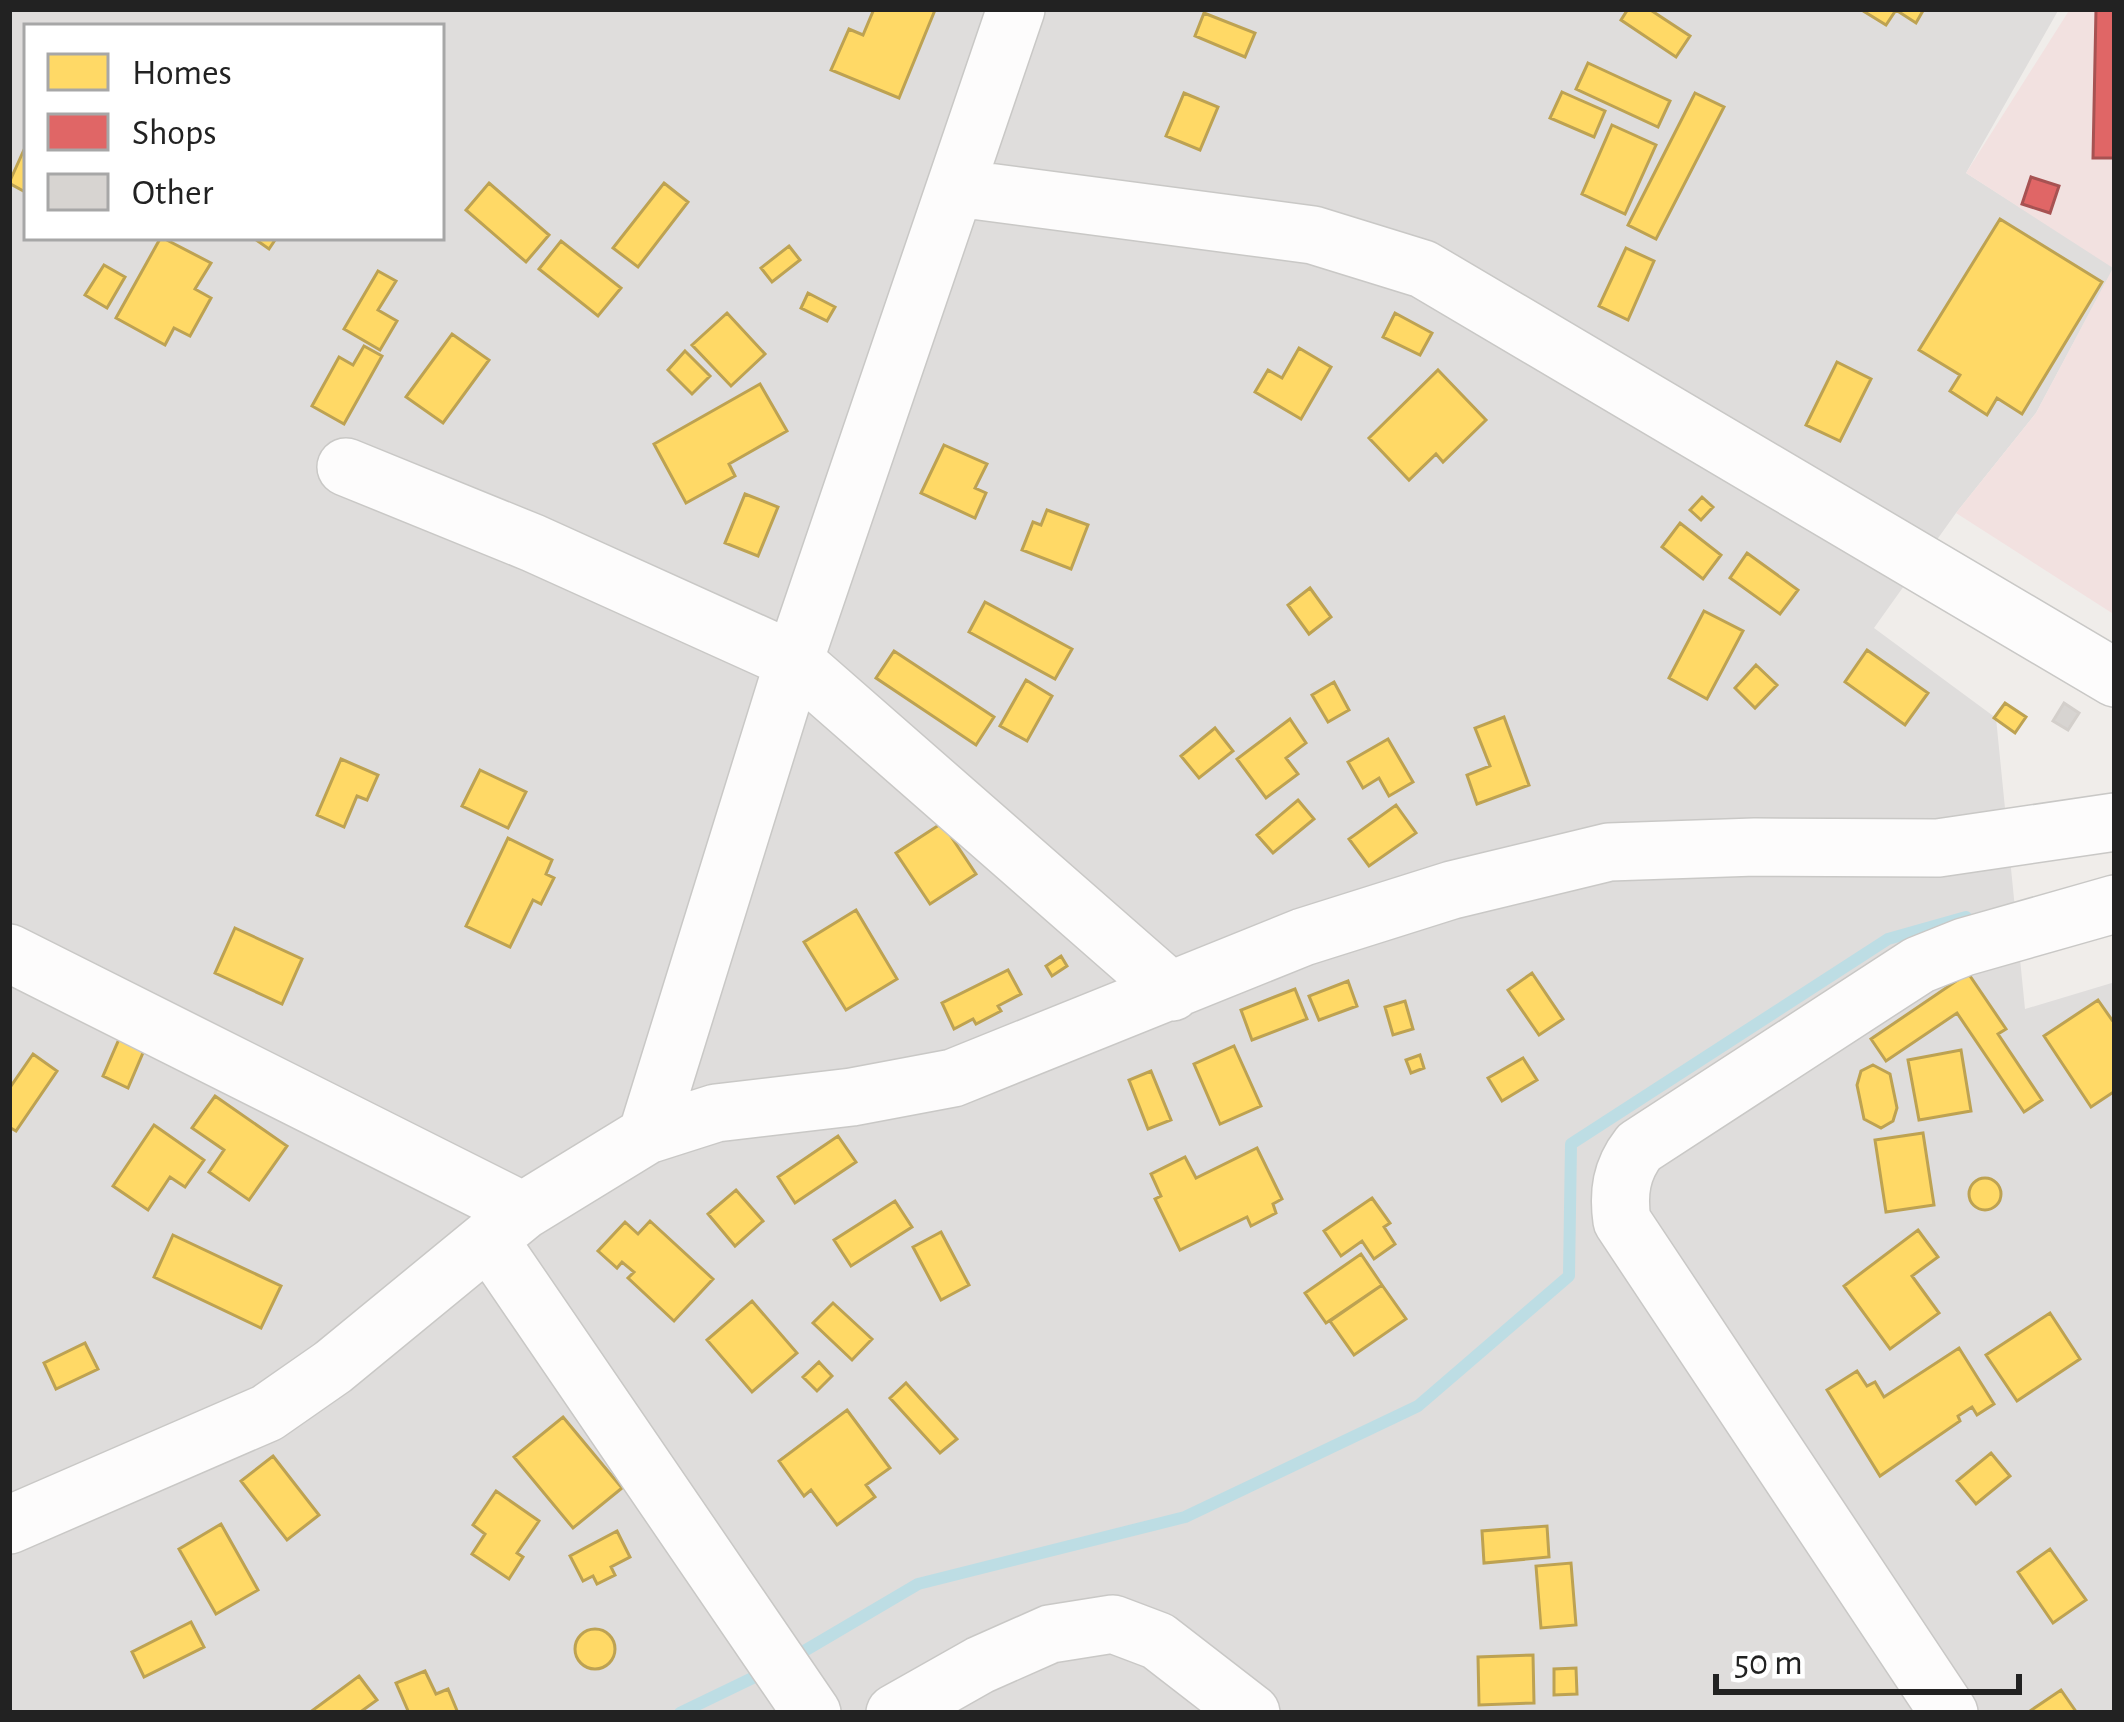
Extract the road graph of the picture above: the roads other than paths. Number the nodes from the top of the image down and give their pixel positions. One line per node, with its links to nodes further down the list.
1 (1016, 9): 2 (street)
2 (957, 188): 4 (street); 5 (street)
3 (346, 467): 4 (street)
4 (794, 662): 10 (street); 11 (street)
5 (2115, 678)
6 (2115, 822): 7 (street)
7 (2057, 833): 8 (street); 10 (street)
8 (2098, 908): 17 (street)
9 (9, 953): 12 (street)
10 (1172, 992): 11 (street)
11 (647, 1136): 12 (street)
12 (506, 1226): 13 (street); 14 (street)
13 (9, 1526)
14 (812, 1713)
15 (895, 1713): 16 (street)
16 (1251, 1713)
17 (1949, 1713)

